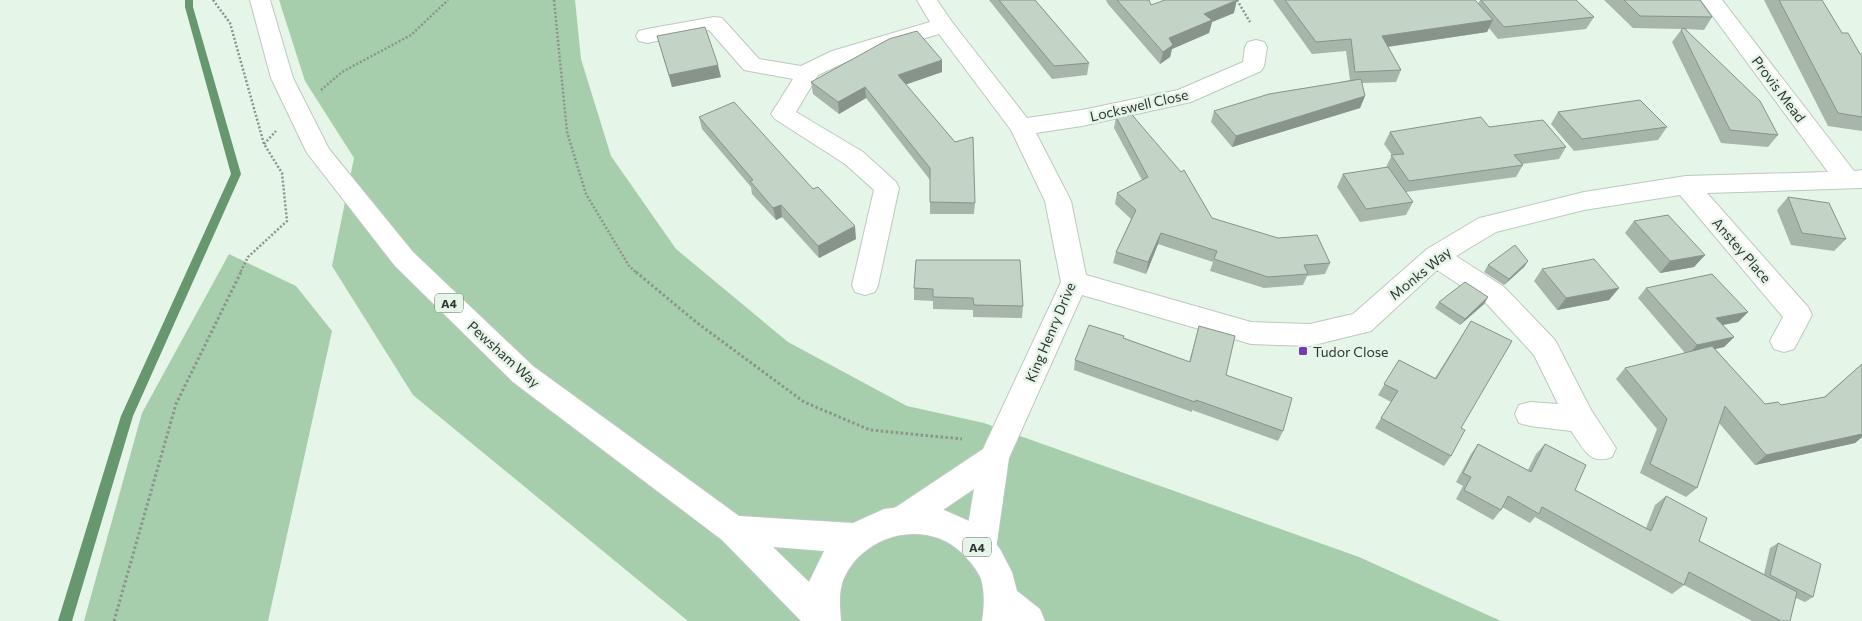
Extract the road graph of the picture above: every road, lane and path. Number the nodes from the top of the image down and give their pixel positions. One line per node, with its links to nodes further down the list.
1 (213, 0): 13 (path)
2 (260, 0): 11 (street, Pewsham Way / A4)
3 (448, 0): 11 (path)
4 (554, 0): 23 (path)
5 (927, 0): 7 (street, King Henry Drive)
6 (1711, 0): 14 (street, Provis Mead)
7 (943, 25): 10 (street); 12 (street, King Henry Drive)
8 (647, 36): 10 (street)
9 (1259, 62): 12 (street, Lockswell Close)
10 (807, 74): 18 (street)
11 (297, 110): 13 (path); 25 (street, Pewsham Way / A4)
12 (1020, 127): 17 (street, King Henry Drive)
13 (264, 144): 30 (path)
14 (1854, 178): 15 (street, Monks Way)
15 (1686, 185): 16 (street, Monks Way); 19 (street, Anstey Place)
16 (1436, 256): 17 (street, Monks Way); 21 (street)
17 (1074, 282): 23 (street, King Henry Drive)
18 (865, 285)
19 (1784, 341)
20 (1530, 414): 21 (street)
21 (1580, 419): 22 (street)
22 (1600, 448)
23 (997, 451): 24 (street); 27 (street, King Henry Drive)
24 (904, 519): 26 (street, A4); 27 (street, A4)
25 (733, 530): 26 (street); 29 (street, Pewsham Way / A4)
26 (856, 538): 29 (street, A4)
27 (980, 549): 28 (street, A4)
28 (1000, 611): 31 (street, A4)
29 (823, 620)
30 (114, 621)
31 (1028, 621)

